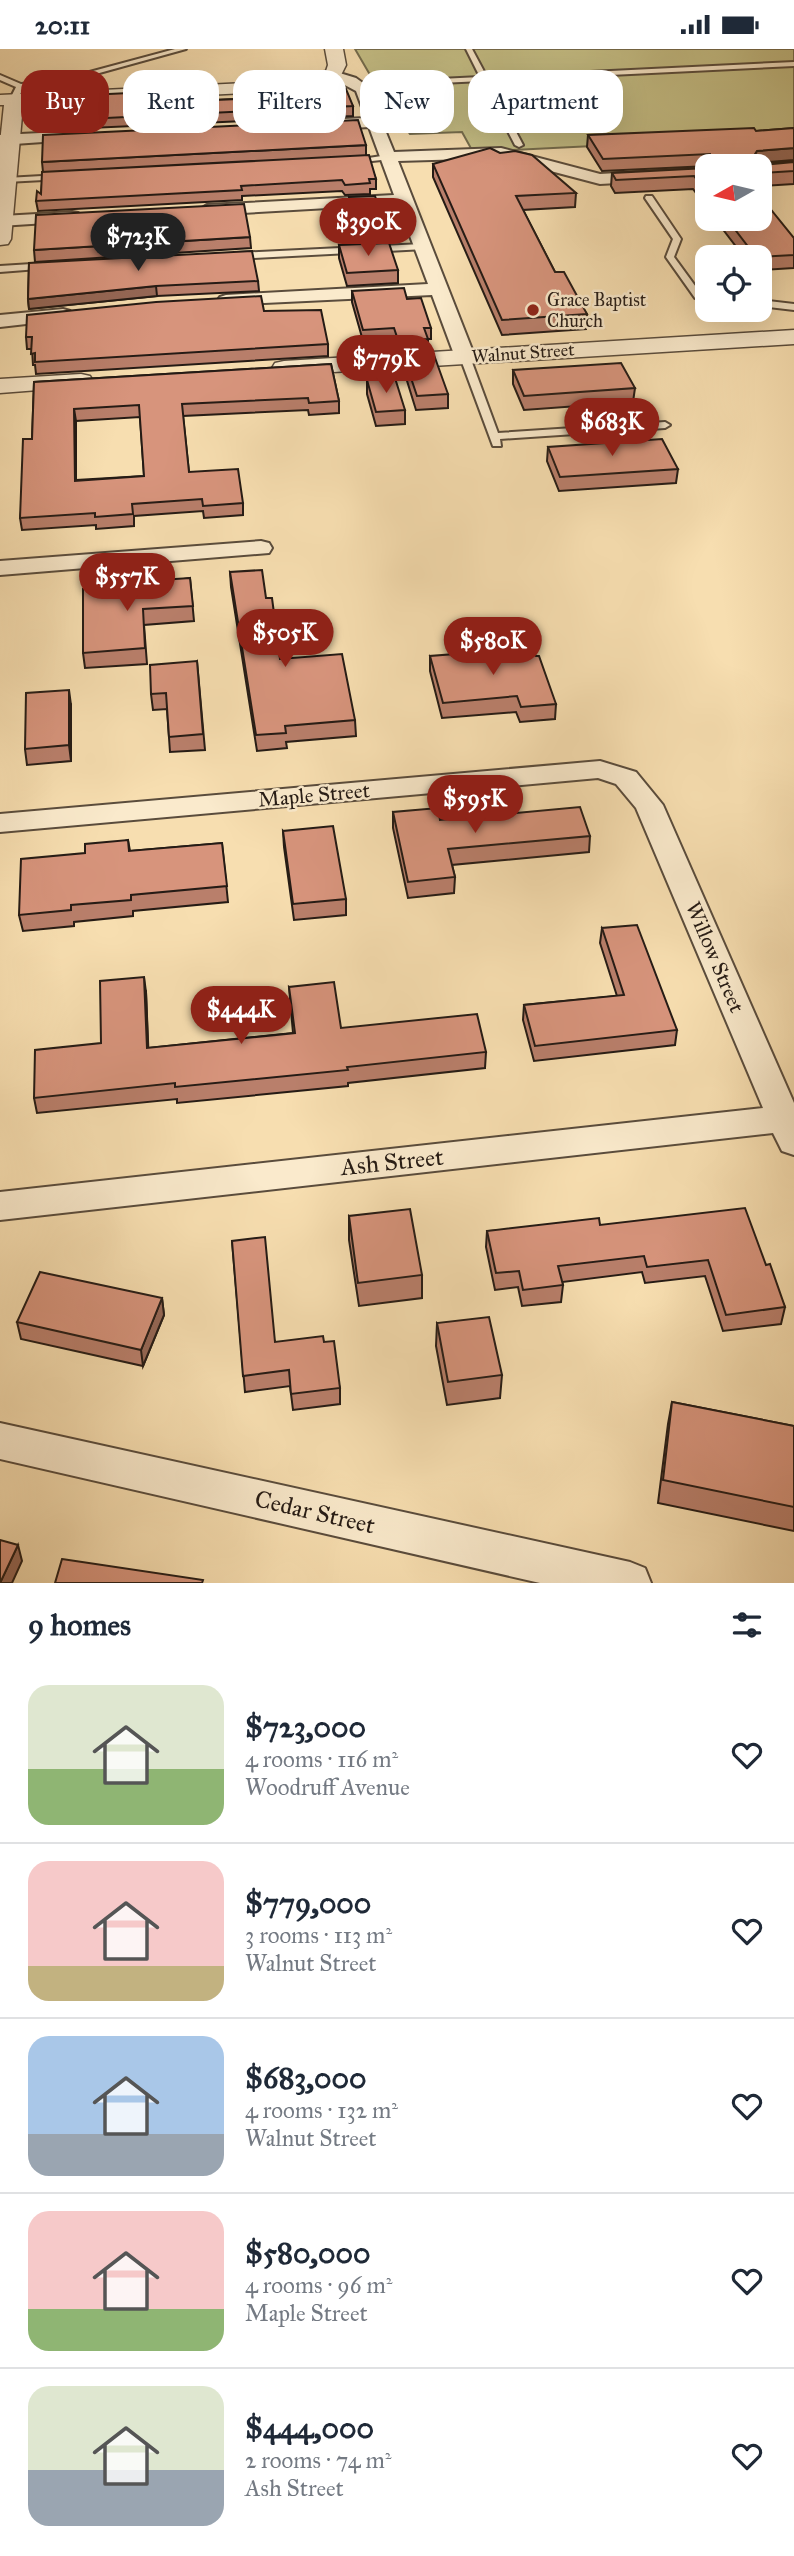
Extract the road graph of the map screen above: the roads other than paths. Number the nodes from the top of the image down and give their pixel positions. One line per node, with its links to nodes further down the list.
1 (183, 49): 10 (lane)
2 (334, 49): 5 (street)
3 (469, 49): 6 (lane)
4 (794, 64): 7 (lane)
5 (335, 70)
6 (480, 70)
7 (623, 72)
8 (0, 77): 10 (lane)
9 (233, 88): 10 (street)
10 (11, 95): 14 (street)
11 (379, 133): 16 (street)
12 (513, 133): 15 (lane)
13 (91, 135): 14 (street)
14 (5, 139): 20 (street)
15 (519, 145)
16 (388, 157): 17 (lane); 18 (street); 22 (street)
17 (348, 161)
18 (695, 174)
19 (74, 176): 20 (lane)
20 (3, 180): 25 (street)
21 (649, 198): 31 (lane)
22 (404, 199): 23 (street); 26 (street)
23 (196, 211)
24 (85, 216): 25 (street)
25 (1, 230)
26 (422, 247): 27 (lane); 30 (street)
27 (231, 257)
28 (54, 266): 29 (lane)
29 (0, 269)
30 (437, 289): 32 (street); 38 (street)
31 (695, 292)
32 (210, 302)
33 (772, 304): 34 (lane)
34 (794, 307)
35 (84, 313): 36 (street)
36 (0, 321)
37 (794, 337): 38 (street, Walnut Street)
38 (465, 357): 39 (street, Walnut Street); 42 (lane)
39 (260, 370)
40 (109, 379): 41 (street)
41 (0, 386)
42 (665, 425)
43 (261, 548): 44 (street)
44 (0, 568)
45 (626, 778): 46 (street, Maple Street); 47 (street, Willow Street)
46 (0, 823)
47 (789, 1130): 48 (street, Ash Street)
48 (0, 1206)
49 (0, 1441): 50 (street, Cedar Street)
50 (630, 1583)

